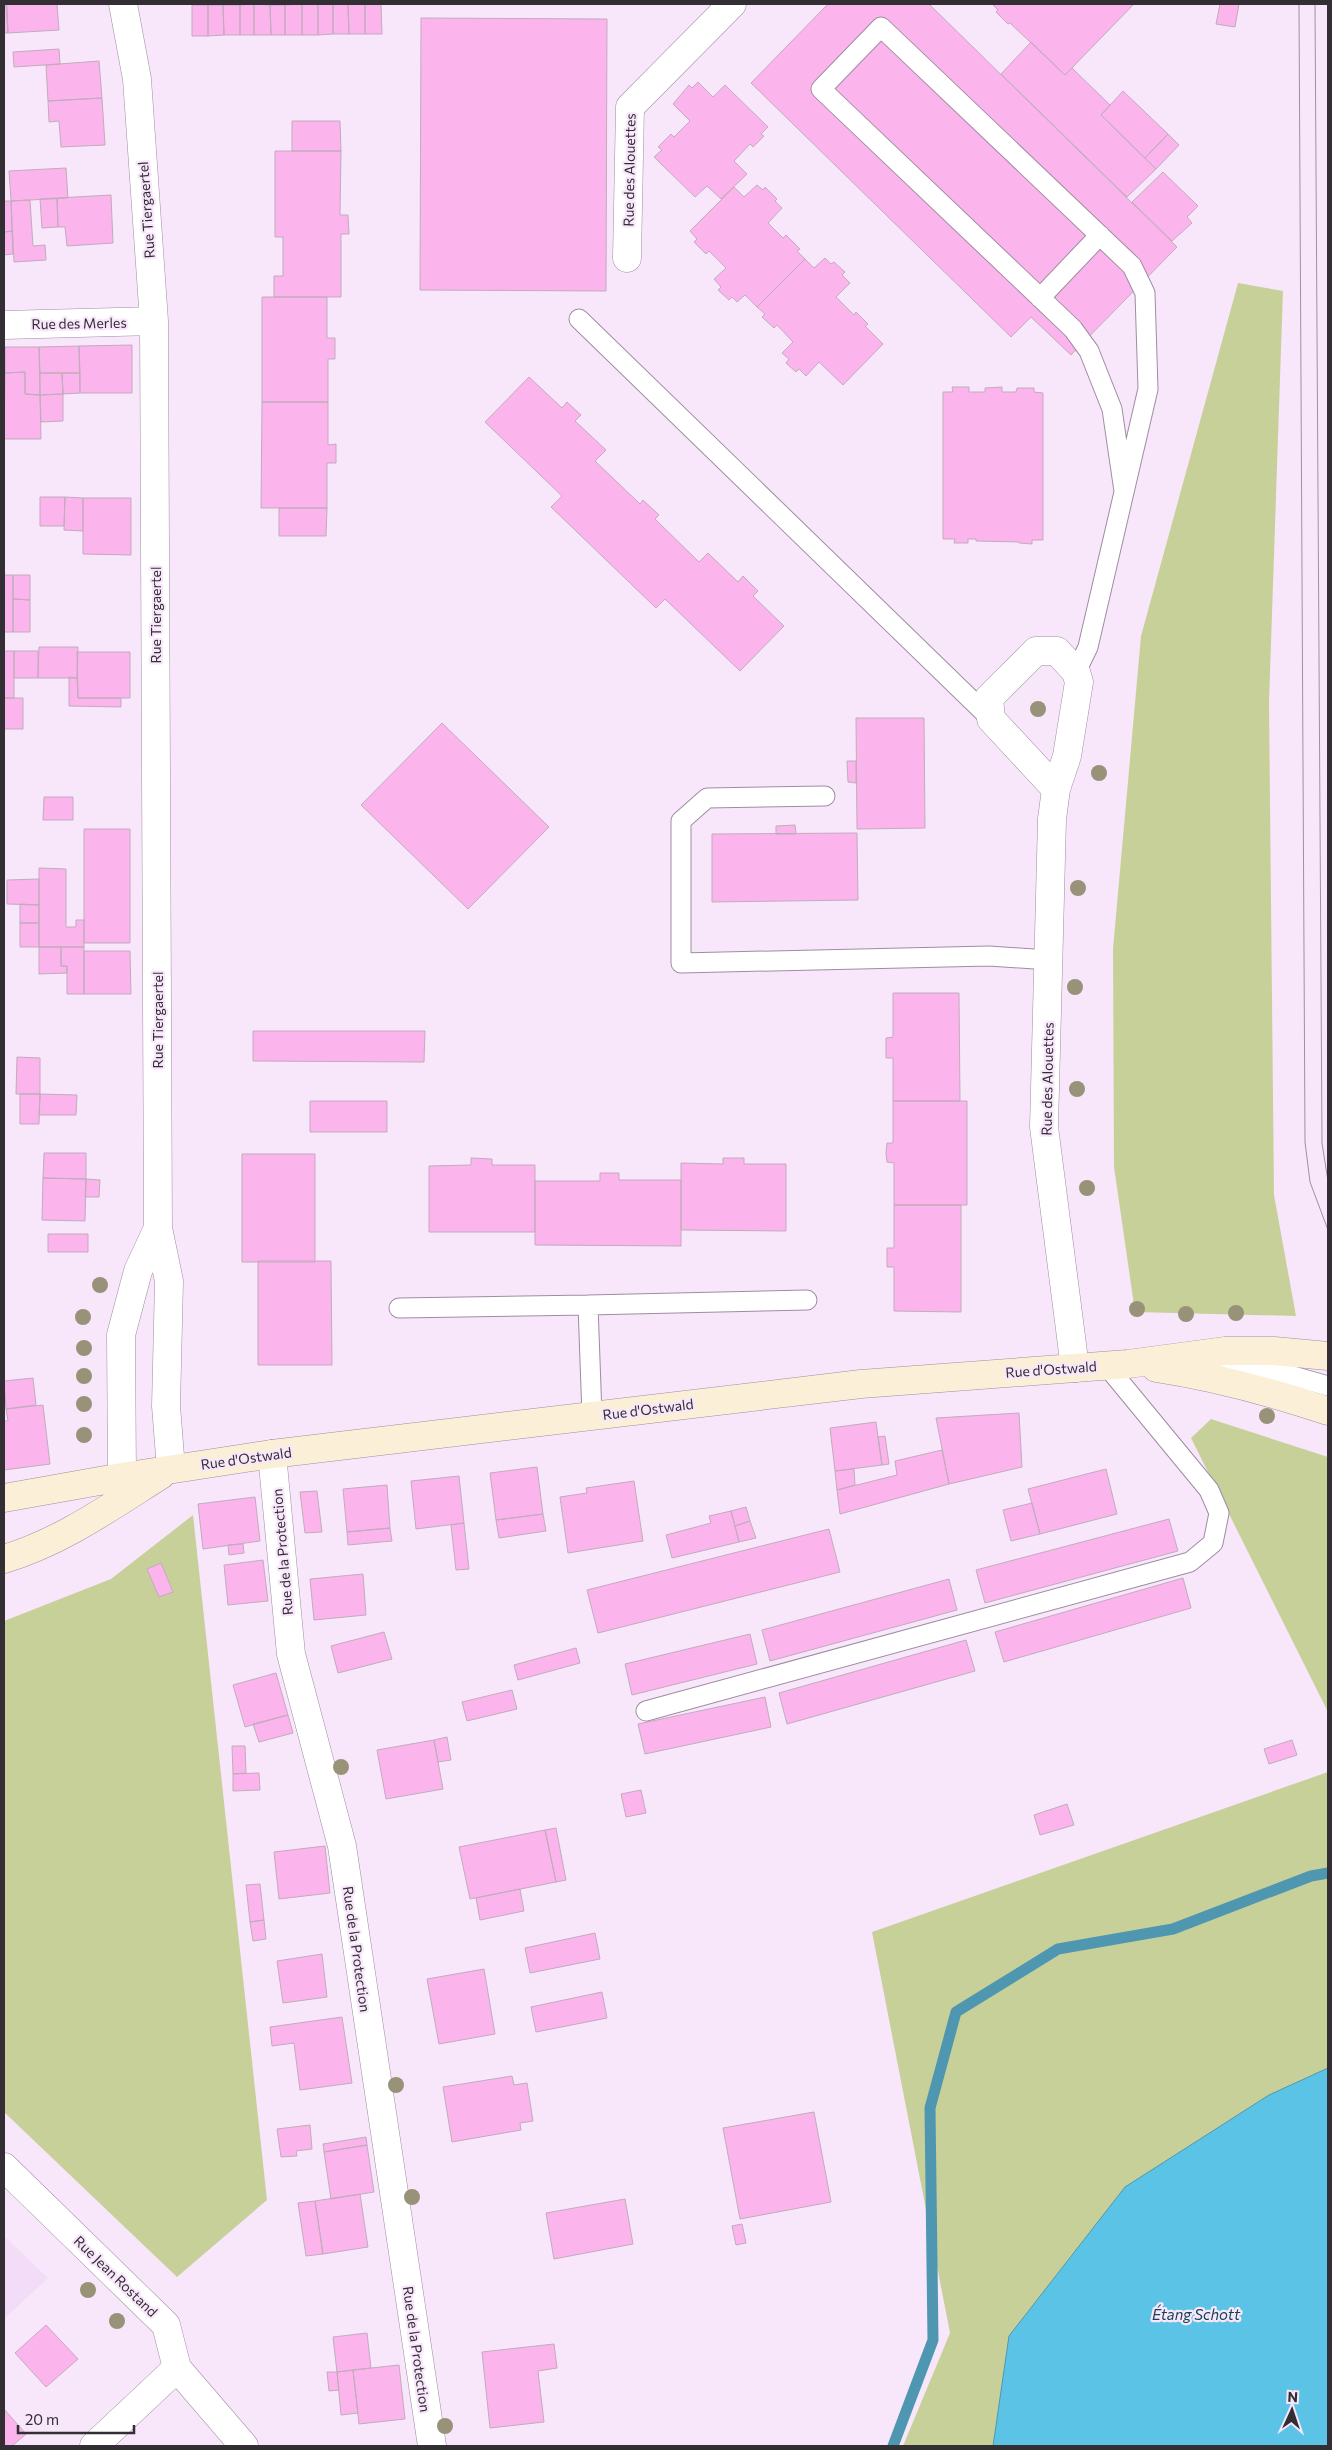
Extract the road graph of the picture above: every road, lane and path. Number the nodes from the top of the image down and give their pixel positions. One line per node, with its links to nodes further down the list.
1 (123, 4): 7 (street, Rue Tiergaertel)
2 (732, 4): 4 (street, Rue des Alouettes)
3 (1100, 236): 5 (lane); 5 (lane); 9 (lane)
4 (627, 258)
5 (1040, 298): 9 (lane)
6 (579, 319): 11 (lane)
7 (154, 321): 8 (street, Rue des Merles); 15 (street, Rue Tiergaertel)
8 (4, 325)
9 (1124, 491): 10 (lane)
10 (1076, 672): 11 (street); 12 (street, Rue des Alouettes)
11 (991, 718): 12 (street)
12 (1056, 789): 14 (street, Rue des Alouettes)
13 (825, 796): 14 (lane)
14 (1049, 960): 21 (street, Rue des Alouettes)
15 (158, 1228): 27 (street, Rue Tiergaertel); 28 (street, Rue Tiergaertel)
16 (807, 1300): 17 (lane)
17 (588, 1304): 18 (lane); 25 (lane)
18 (399, 1308)
19 (1328, 1356): 20 (main road, Rue d'Ostwald)
20 (1117, 1364): 21 (main road, Rue d'Ostwald); 22 (main road, Rue d'Ostwald); 31 (lane)
21 (1075, 1368): 25 (main road, Rue d'Ostwald)
22 (1206, 1376): 23 (lane); 24 (main road, Rue d'Ostwald)
23 (1328, 1386)
24 (1328, 1411)
25 (592, 1416): 26 (main road, Rue d'Ostwald)
26 (272, 1454): 27 (main road, Rue d'Ostwald); 36 (street, Rue de la Protection)
27 (171, 1470): 28 (main road, Rue d'Ostwald); 30 (main road, Rue d'Ostwald)
28 (122, 1477): 29 (main road, Rue d'Ostwald)
29 (4, 1498)
30 (4, 1559)
31 (646, 1711)
32 (4, 2167): 33 (street, Rue Jean Rostand)
33 (177, 2368): 34 (street); 35 (street, Rue Jean Rostand)
34 (94, 2446)
35 (244, 2446)
36 (432, 2446)

